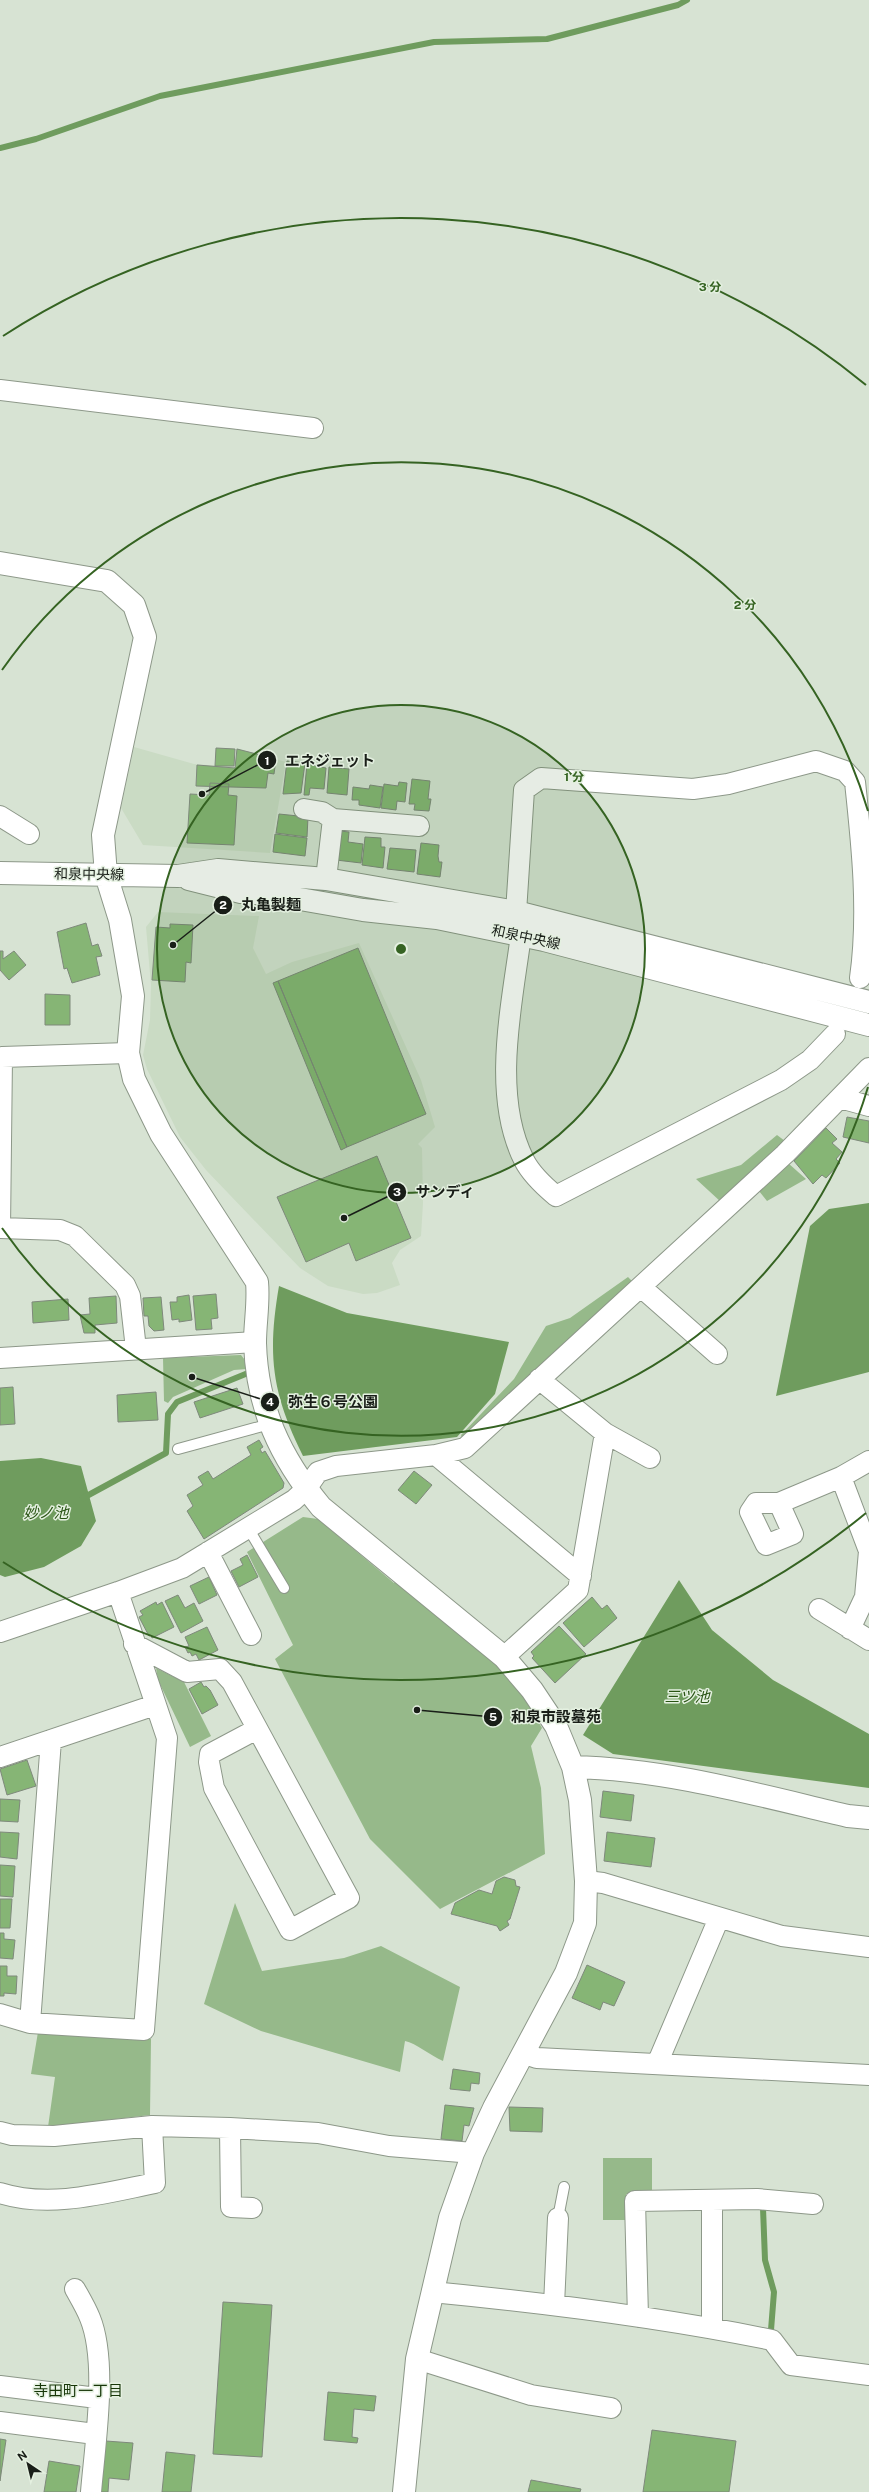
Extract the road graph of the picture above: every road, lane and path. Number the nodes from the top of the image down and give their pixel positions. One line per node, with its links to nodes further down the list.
1 (0, 390): 2 (street)
2 (313, 428)
3 (0, 563): 10 (street)
4 (304, 809): 6 (street)
5 (0, 816): 8 (street)
6 (333, 819): 7 (street); 12 (street)
7 (419, 826)
8 (29, 834)
9 (0, 872): 10 (street, 和泉中央線)
10 (106, 875): 11 (street, 和泉中央線); 19 (street)
11 (178, 876): 12 (street, 和泉中央線); 14 (street, 和泉中央線)
12 (326, 879): 13 (street, 和泉中央線)
13 (516, 912): 15 (street); 16 (street, 和泉中央線)
14 (521, 935): 17 (street, 和泉中央線); 18 (street)
15 (860, 978)
16 (869, 1002)
17 (869, 1025)
18 (835, 1034)
19 (128, 1053): 20 (street); 26 (street)
20 (1, 1055): 24 (street)
21 (869, 1068): 22 (street)
22 (840, 1098): 23 (street); 25 (street)
23 (869, 1106)
24 (0, 1228): 27 (street)
25 (641, 1287): 28 (street); 30 (street)
26 (255, 1342): 27 (street); 31 (street)
27 (136, 1349): 29 (street)
28 (717, 1354)
29 (0, 1358)
30 (540, 1379): 32 (street); 34 (street)
31 (270, 1424): 33 (lane); 38 (street)
32 (605, 1432): 35 (street); 43 (street)
33 (178, 1449)
34 (436, 1455): 38 (street); 43 (street)
35 (650, 1458)
36 (869, 1461): 37 (street)
37 (842, 1478): 39 (street); 41 (street)
38 (306, 1489): 40 (street); 52 (street)
39 (779, 1503)
40 (248, 1528): 42 (street); 44 (lane)
41 (869, 1551): 47 (street)
42 (208, 1552): 45 (street); 49 (street)
43 (582, 1576): 52 (street)
44 (284, 1588)
45 (118, 1592): 48 (street); 51 (street)
46 (818, 1609): 47 (street)
47 (850, 1628): 50 (street)
48 (0, 1632)
49 (251, 1635)
50 (869, 1640)
51 (134, 1644): 53 (street); 54 (street)
52 (504, 1657): 57 (street)
53 (155, 1706): 55 (street); 63 (street)
54 (258, 1728): 54 (street)
55 (51, 1740): 56 (street); 63 (street)
56 (0, 1757)
57 (573, 1767): 58 (street); 59 (street)
58 (869, 1818)
59 (586, 1881): 60 (street); 64 (street)
60 (719, 1918): 61 (street); 65 (street)
61 (869, 1946)
62 (0, 2014): 63 (street)
63 (30, 2023)
64 (525, 2054): 65 (street); 70 (street)
65 (657, 2064): 66 (street)
66 (869, 2075)
67 (152, 2126): 68 (street); 69 (street); 72 (street)
68 (230, 2128): 70 (street); 75 (street)
69 (0, 2132)
70 (473, 2153): 78 (street)
71 (564, 2187): 76 (lane)
72 (0, 2193)
73 (712, 2200): 74 (street); 80 (street); 81 (street)
74 (813, 2204)
75 (252, 2208)
76 (558, 2218): 79 (street)
77 (75, 2289): 85 (street)
78 (432, 2292): 79 (street); 82 (street)
79 (554, 2305): 80 (street)
80 (638, 2317): 81 (street)
81 (712, 2328): 83 (street)
82 (417, 2359): 86 (street); 90 (street)
83 (869, 2375)
84 (0, 2386): 85 (street)
85 (97, 2398): 88 (street)
86 (611, 2408)
87 (0, 2422): 88 (street)
88 (95, 2434): 89 (street)
89 (91, 2492)
90 (404, 2492)

